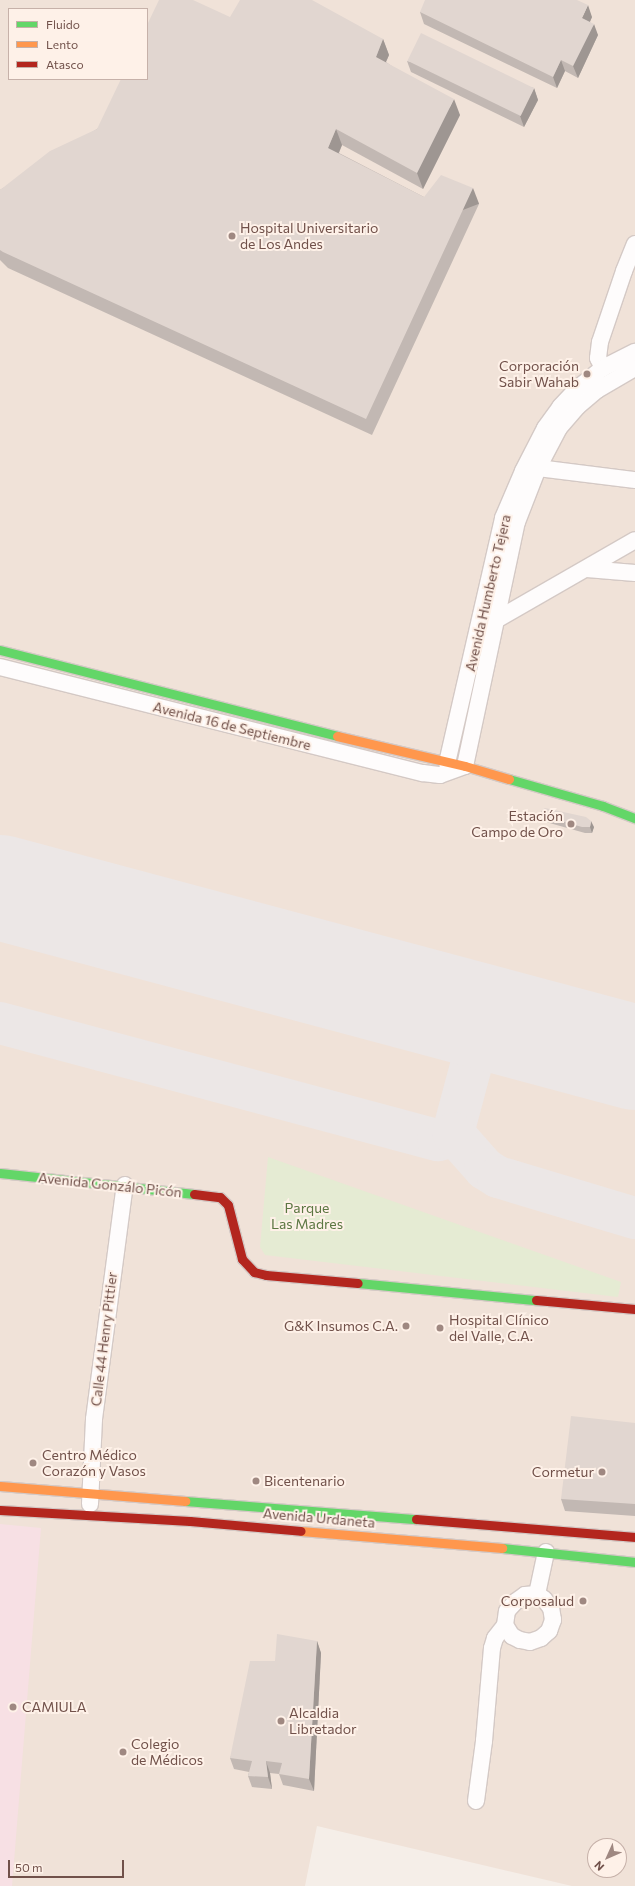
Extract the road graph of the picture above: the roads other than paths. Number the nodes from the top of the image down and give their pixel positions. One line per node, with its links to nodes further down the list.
1 (635, 244): 3 (street)
2 (635, 352): 3 (street, Avenida Humberto Tejera)
3 (603, 368): 5 (street, Avenida Humberto Tejera)
4 (635, 368): 5 (street, Avenida Humberto Tejera)
5 (531, 470): 6 (street); 10 (street, Avenida Humberto Tejera); 13 (street, Avenida Humberto Tejera)
6 (635, 480)
7 (635, 540): 8 (street)
8 (587, 569): 9 (street); 10 (street)
9 (635, 573)
10 (496, 620): 14 (street, Avenida Humberto Tejera)
11 (0, 650): 13 (street, Avenida 16 de Septiembre)
12 (0, 667): 14 (street, Avenida 16 de Septiembre)
13 (447, 763): 14 (street, Avenida 16 de Septiembre)
14 (465, 766): 15 (street, Avenida 16 de Septiembre)
15 (635, 818)
16 (0, 1173): 18 (street, Avenida Gonzálo Picón)
17 (0, 1182): 18 (street, Avenida Gonzálo Picón)
18 (124, 1189): 19 (street, Avenida Gonzálo Picón); 21 (street, Calle 44 Henry Pittier)
19 (635, 1309)
20 (0, 1486): 21 (street, Avenida Urdaneta)
21 (90, 1494): 23 (street, Calle 44 Henry Pittier); 24 (street, Avenida Urdaneta)
22 (0, 1510): 23 (street, Avenida Urdaneta)
23 (89, 1514): 25 (street, Avenida Urdaneta)
24 (635, 1537)
25 (546, 1552): 26 (street, Avenida Urdaneta); 27 (street)
26 (635, 1562)
27 (537, 1594): 28 (street); 28 (street)
28 (505, 1625): 29 (street)
29 (476, 1801)

